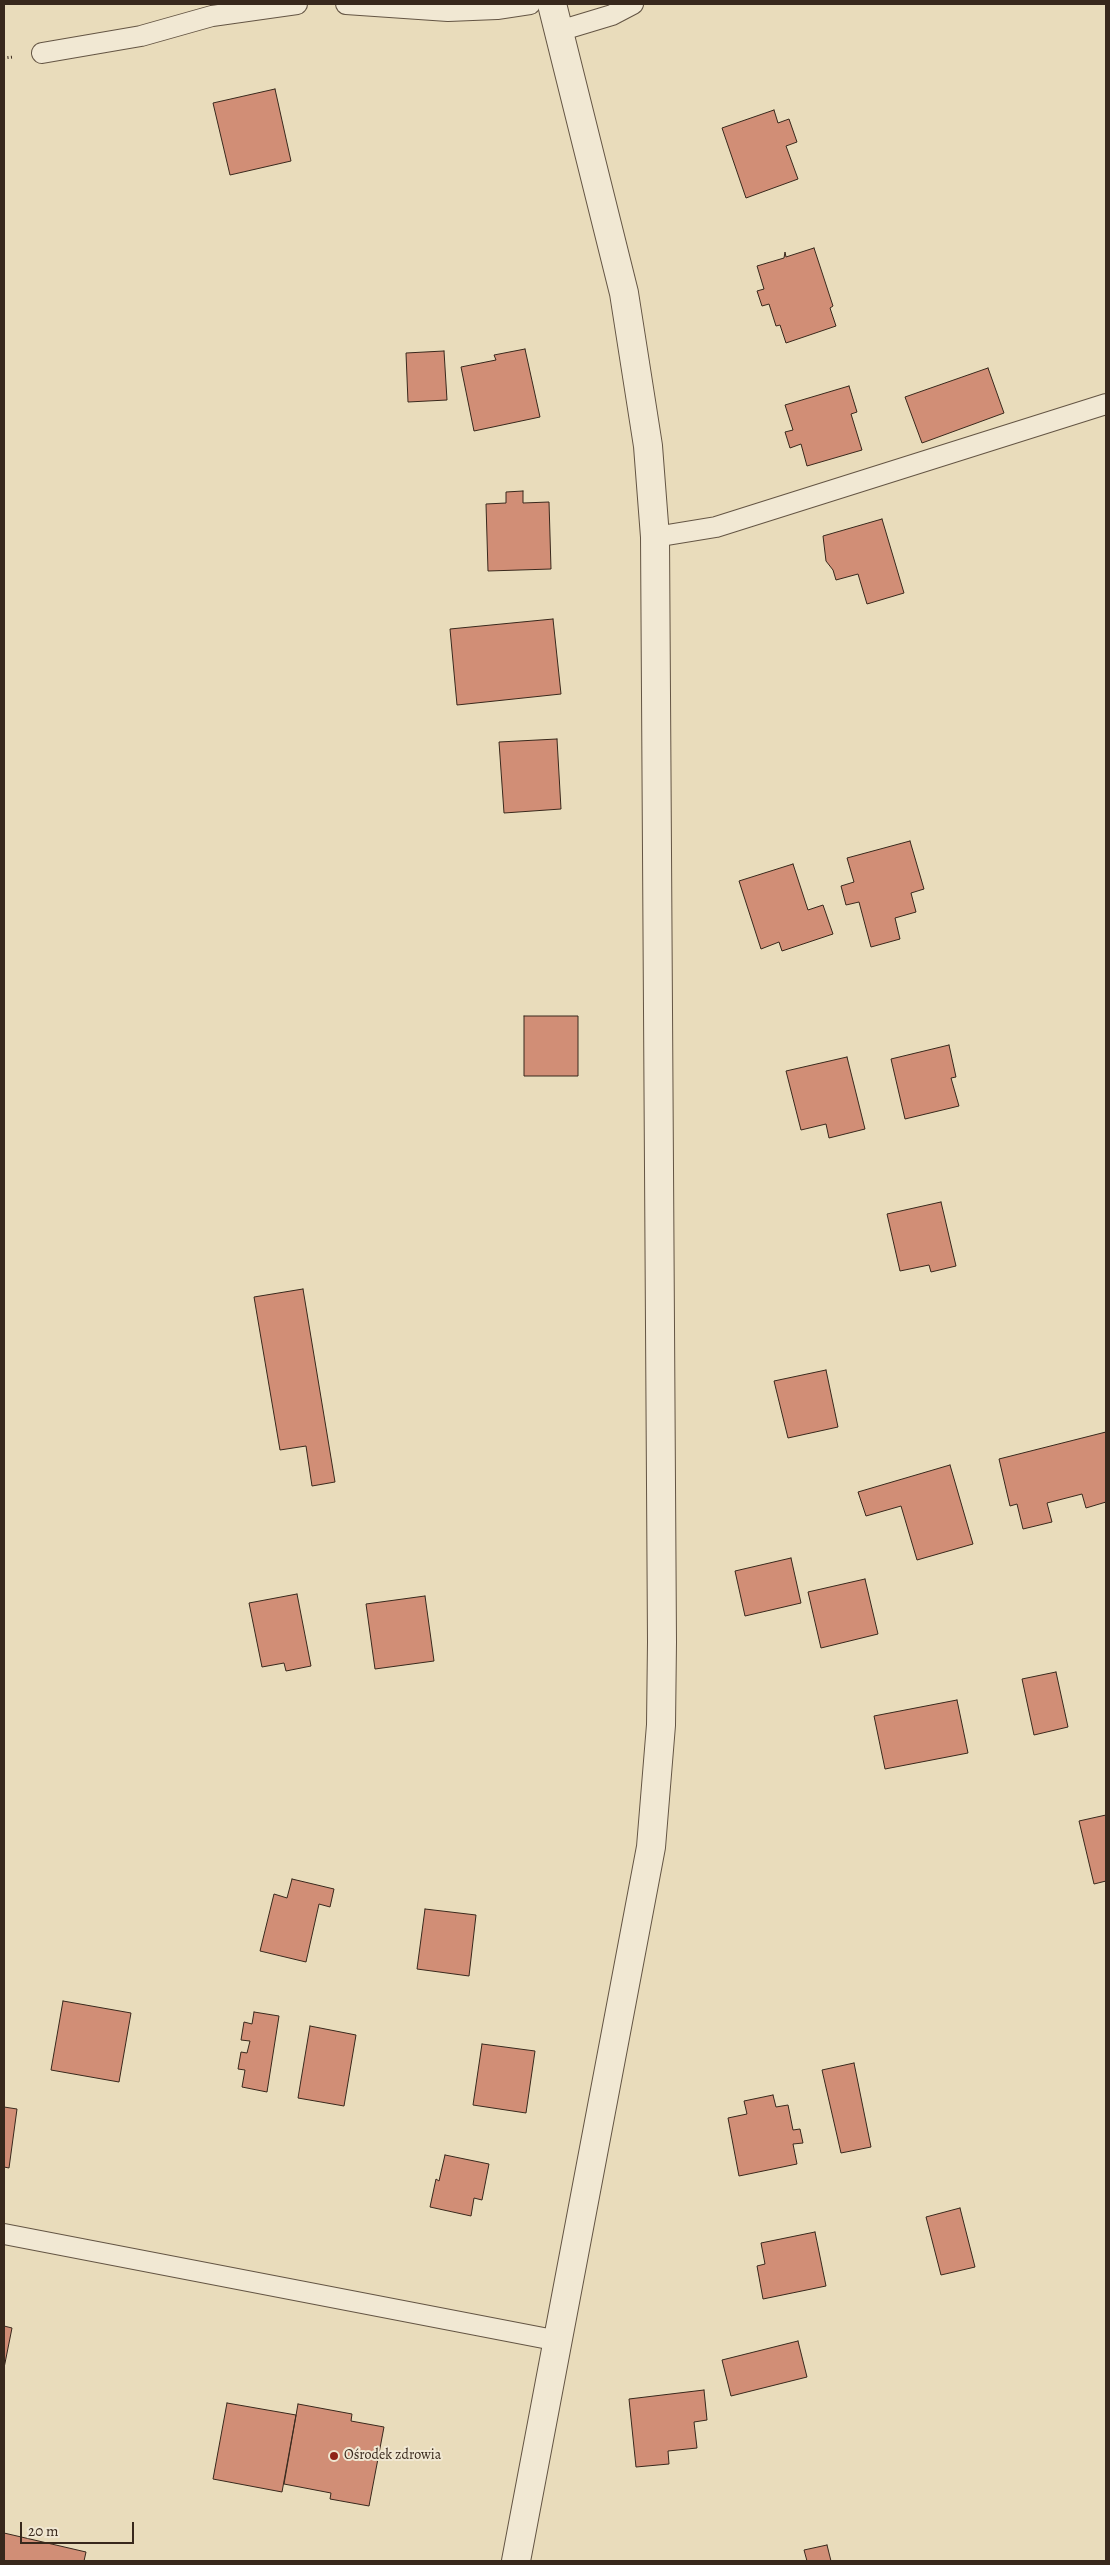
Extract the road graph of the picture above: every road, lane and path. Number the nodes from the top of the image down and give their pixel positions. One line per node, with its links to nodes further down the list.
1 (297, 4): 7 (lane)
2 (346, 4): 3 (lane)
3 (530, 4)
4 (552, 4): 6 (street)
5 (632, 4): 6 (lane)
6 (559, 32): 9 (street)
7 (42, 53)
8 (1106, 404): 9 (lane)
9 (655, 537): 11 (street)
10 (4, 2234): 11 (lane)
11 (559, 2341): 12 (street)
12 (516, 2561)

